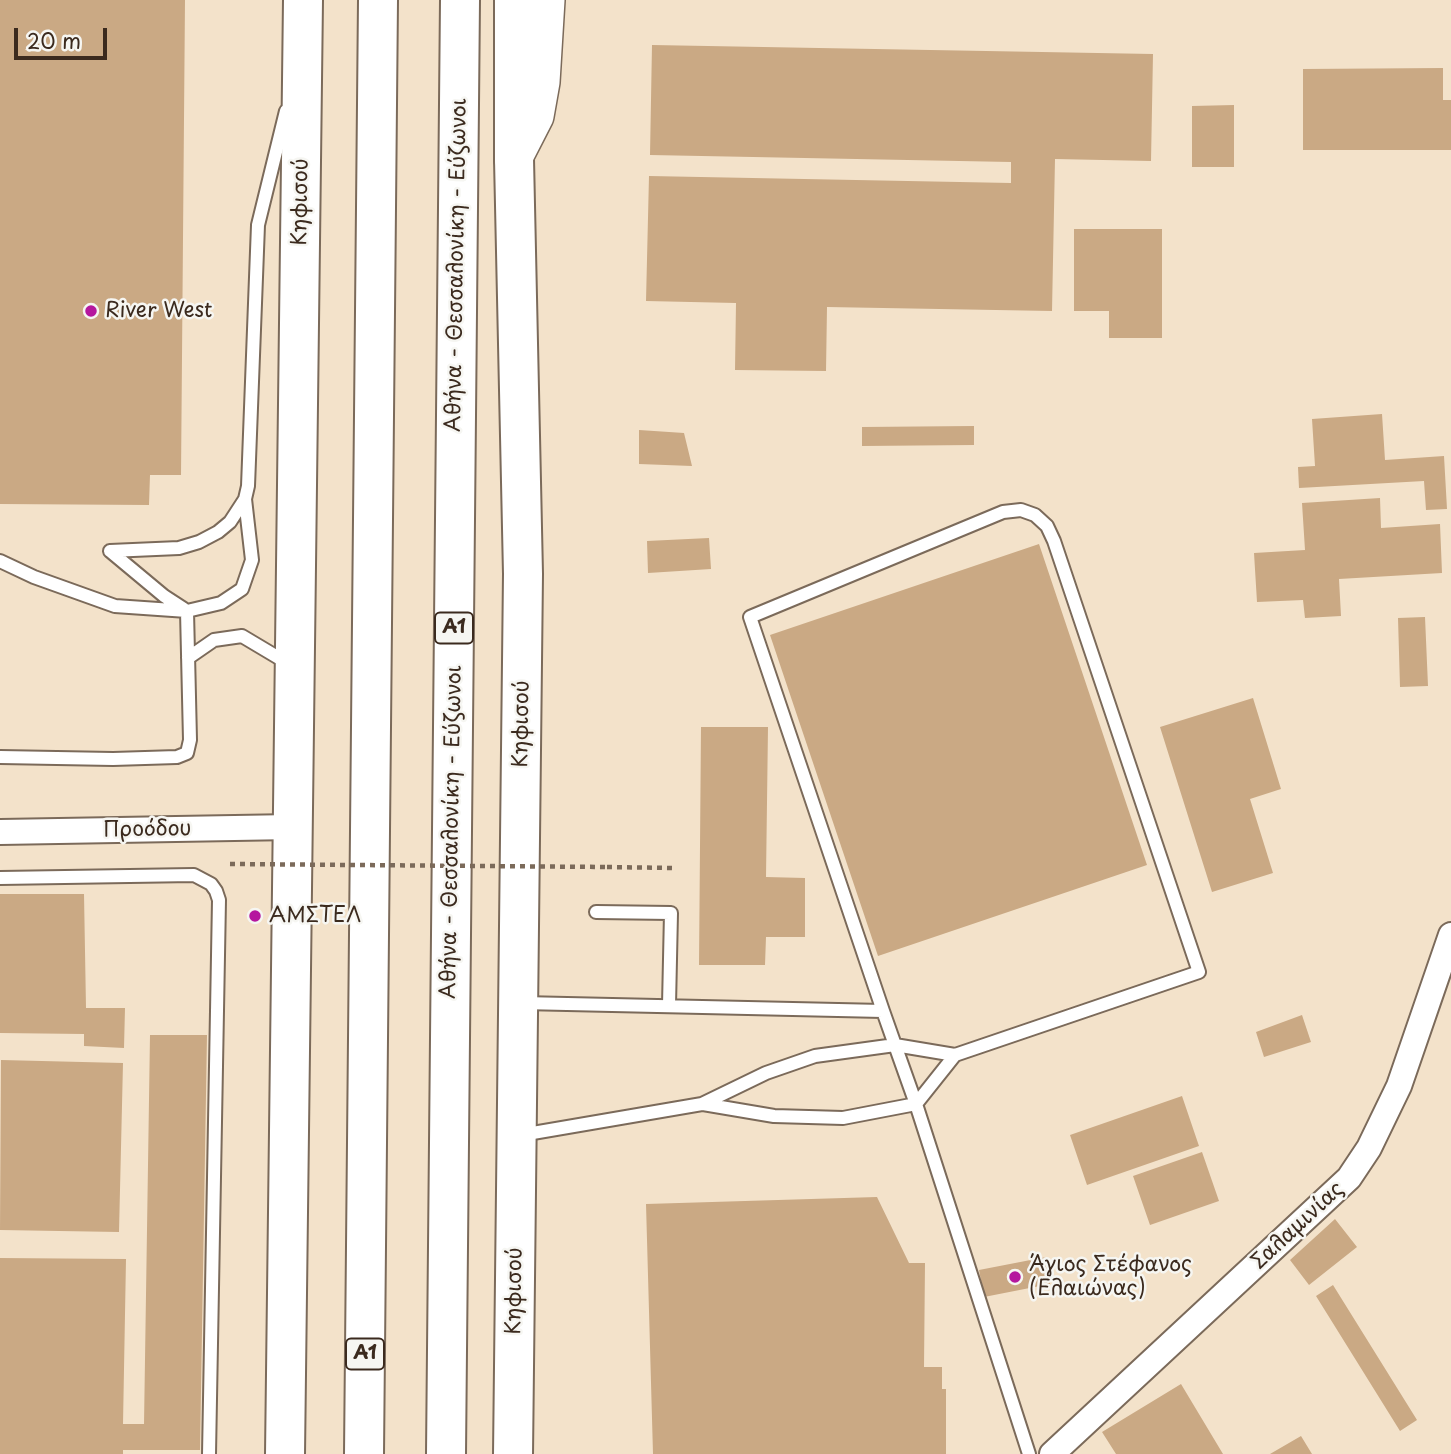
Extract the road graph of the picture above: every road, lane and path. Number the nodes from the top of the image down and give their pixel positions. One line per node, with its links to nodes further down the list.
1 (303, 0): 6 (main road, Κηφισού)
2 (378, 0): 31 (main road, Α1)
3 (460, 0): 32 (main road, Αθήνα - Θεσσαλονίκη - Εύζωνοι / Α1)
4 (514, 0): 7 (main road)
5 (547, 0): 7 (main road, Κηφισού)
6 (303, 43): 8 (lane); 12 (main road, Κηφισού)
7 (514, 159): 21 (main road, Κηφισού)
8 (245, 499): 10 (lane); 10 (lane)
9 (0, 561): 10 (lane)
10 (187, 611): 11 (lane)
11 (188, 658): 12 (lane); 13 (lane)
12 (295, 669): 14 (main road, Κηφισού)
13 (0, 757)
14 (293, 827): 15 (street, Προόδου); 29 (main road, Κηφισού)
15 (0, 832)
16 (230, 864): 17 (path, bridge)
17 (671, 868)
18 (0, 878): 30 (lane)
19 (596, 912): 22 (lane)
20 (1451, 936): 35 (street, Σαλαμινίας)
21 (518, 1003): 22 (lane); 28 (main road, Κηφισού)
22 (669, 1005): 23 (lane)
23 (883, 1011): 24 (lane); 25 (lane)
24 (895, 1045): 25 (lane); 26 (lane); 27 (lane)
25 (956, 1055): 27 (lane)
26 (702, 1104): 27 (lane); 28 (lane)
27 (916, 1104): 34 (lane)
28 (517, 1136): 33 (main road, Κηφισού)
29 (282, 1432)
30 (209, 1454)
31 (365, 1454)
32 (446, 1454)
33 (513, 1454)
34 (1029, 1454)
35 (1052, 1454)

